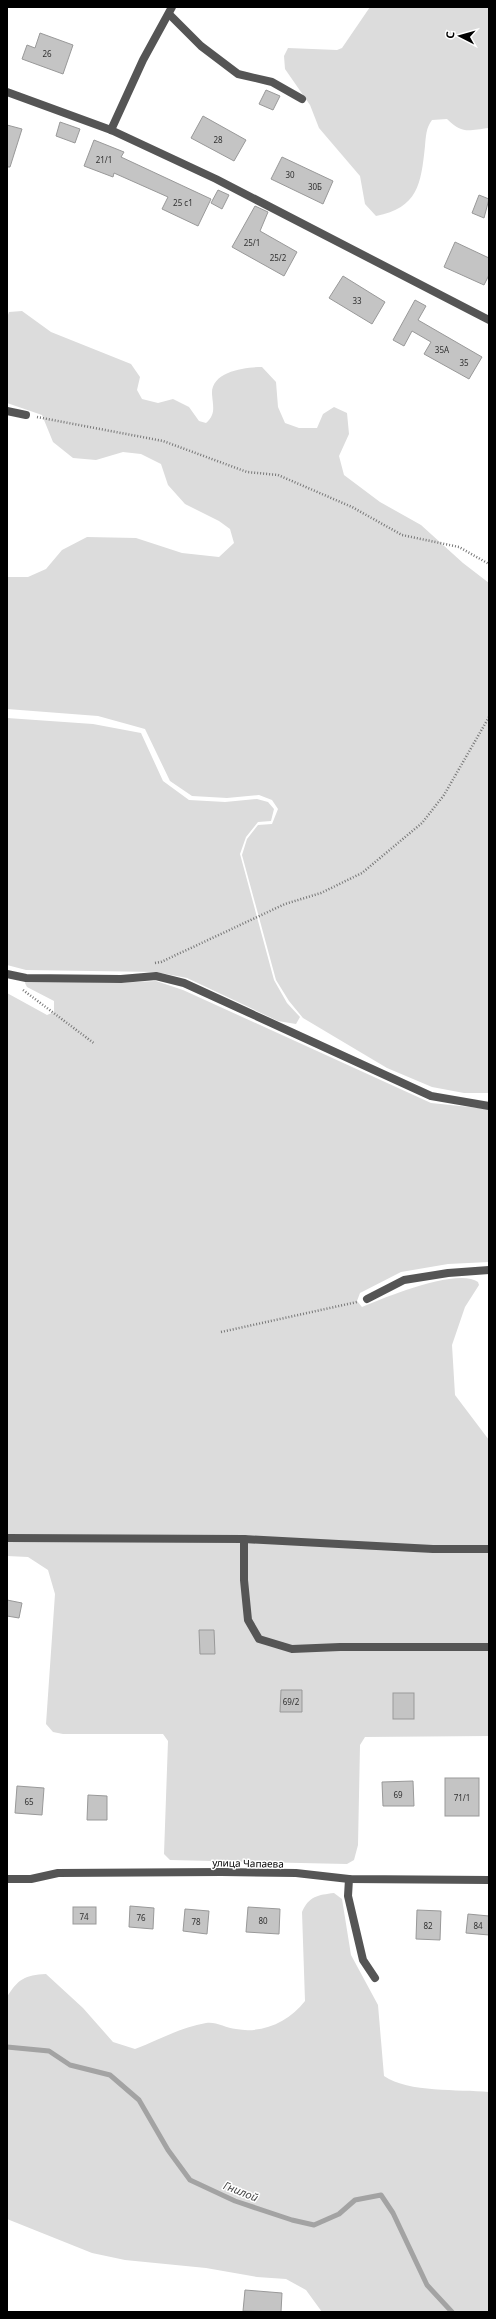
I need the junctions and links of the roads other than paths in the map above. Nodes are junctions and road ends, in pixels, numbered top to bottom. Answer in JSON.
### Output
{"nodes":[{"id":1,"x":170,"y":11,"type":"edge"},
{"id":2,"x":7,"y":92,"type":"edge"},
{"id":3,"x":302,"y":99,"type":"dead end"},
{"id":4,"x":111,"y":130,"type":"junction"},
{"id":5,"x":489,"y":320,"type":"edge"},
{"id":6,"x":7,"y":412,"type":"edge"},
{"id":7,"x":26,"y":415,"type":"road end"},
{"id":8,"x":7,"y":974,"type":"edge"},
{"id":9,"x":489,"y":1106,"type":"edge"},
{"id":10,"x":489,"y":1270,"type":"edge"},
{"id":11,"x":367,"y":1299,"type":"road end"},
{"id":12,"x":7,"y":1538,"type":"edge"},
{"id":13,"x":244,"y":1539,"type":"junction"},
{"id":14,"x":489,"y":1549,"type":"edge"},
{"id":15,"x":489,"y":1647,"type":"edge"},
{"id":16,"x":7,"y":1879,"type":"edge"},
{"id":17,"x":349,"y":1879,"type":"junction"},
{"id":18,"x":489,"y":1880,"type":"edge"},
{"id":19,"x":375,"y":1978,"type":"dead end"}],
"edges":[{"from":1,"to":3,"type":"street"},
{"from":1,"to":4,"type":"street"},
{"from":2,"to":4,"type":"street"},
{"from":4,"to":5,"type":"street"},
{"from":6,"to":7,"type":"street"},
{"from":8,"to":9,"type":"street"},
{"from":10,"to":11,"type":"street"},
{"from":12,"to":13,"type":"street"},
{"from":13,"to":14,"type":"street"},
{"from":13,"to":15,"type":"street"},
{"from":16,"to":17,"type":"street","name":"улица Чапаева"},
{"from":17,"to":18,"type":"street","name":"улица Чапаева"},
{"from":17,"to":19,"type":"street"}]}
